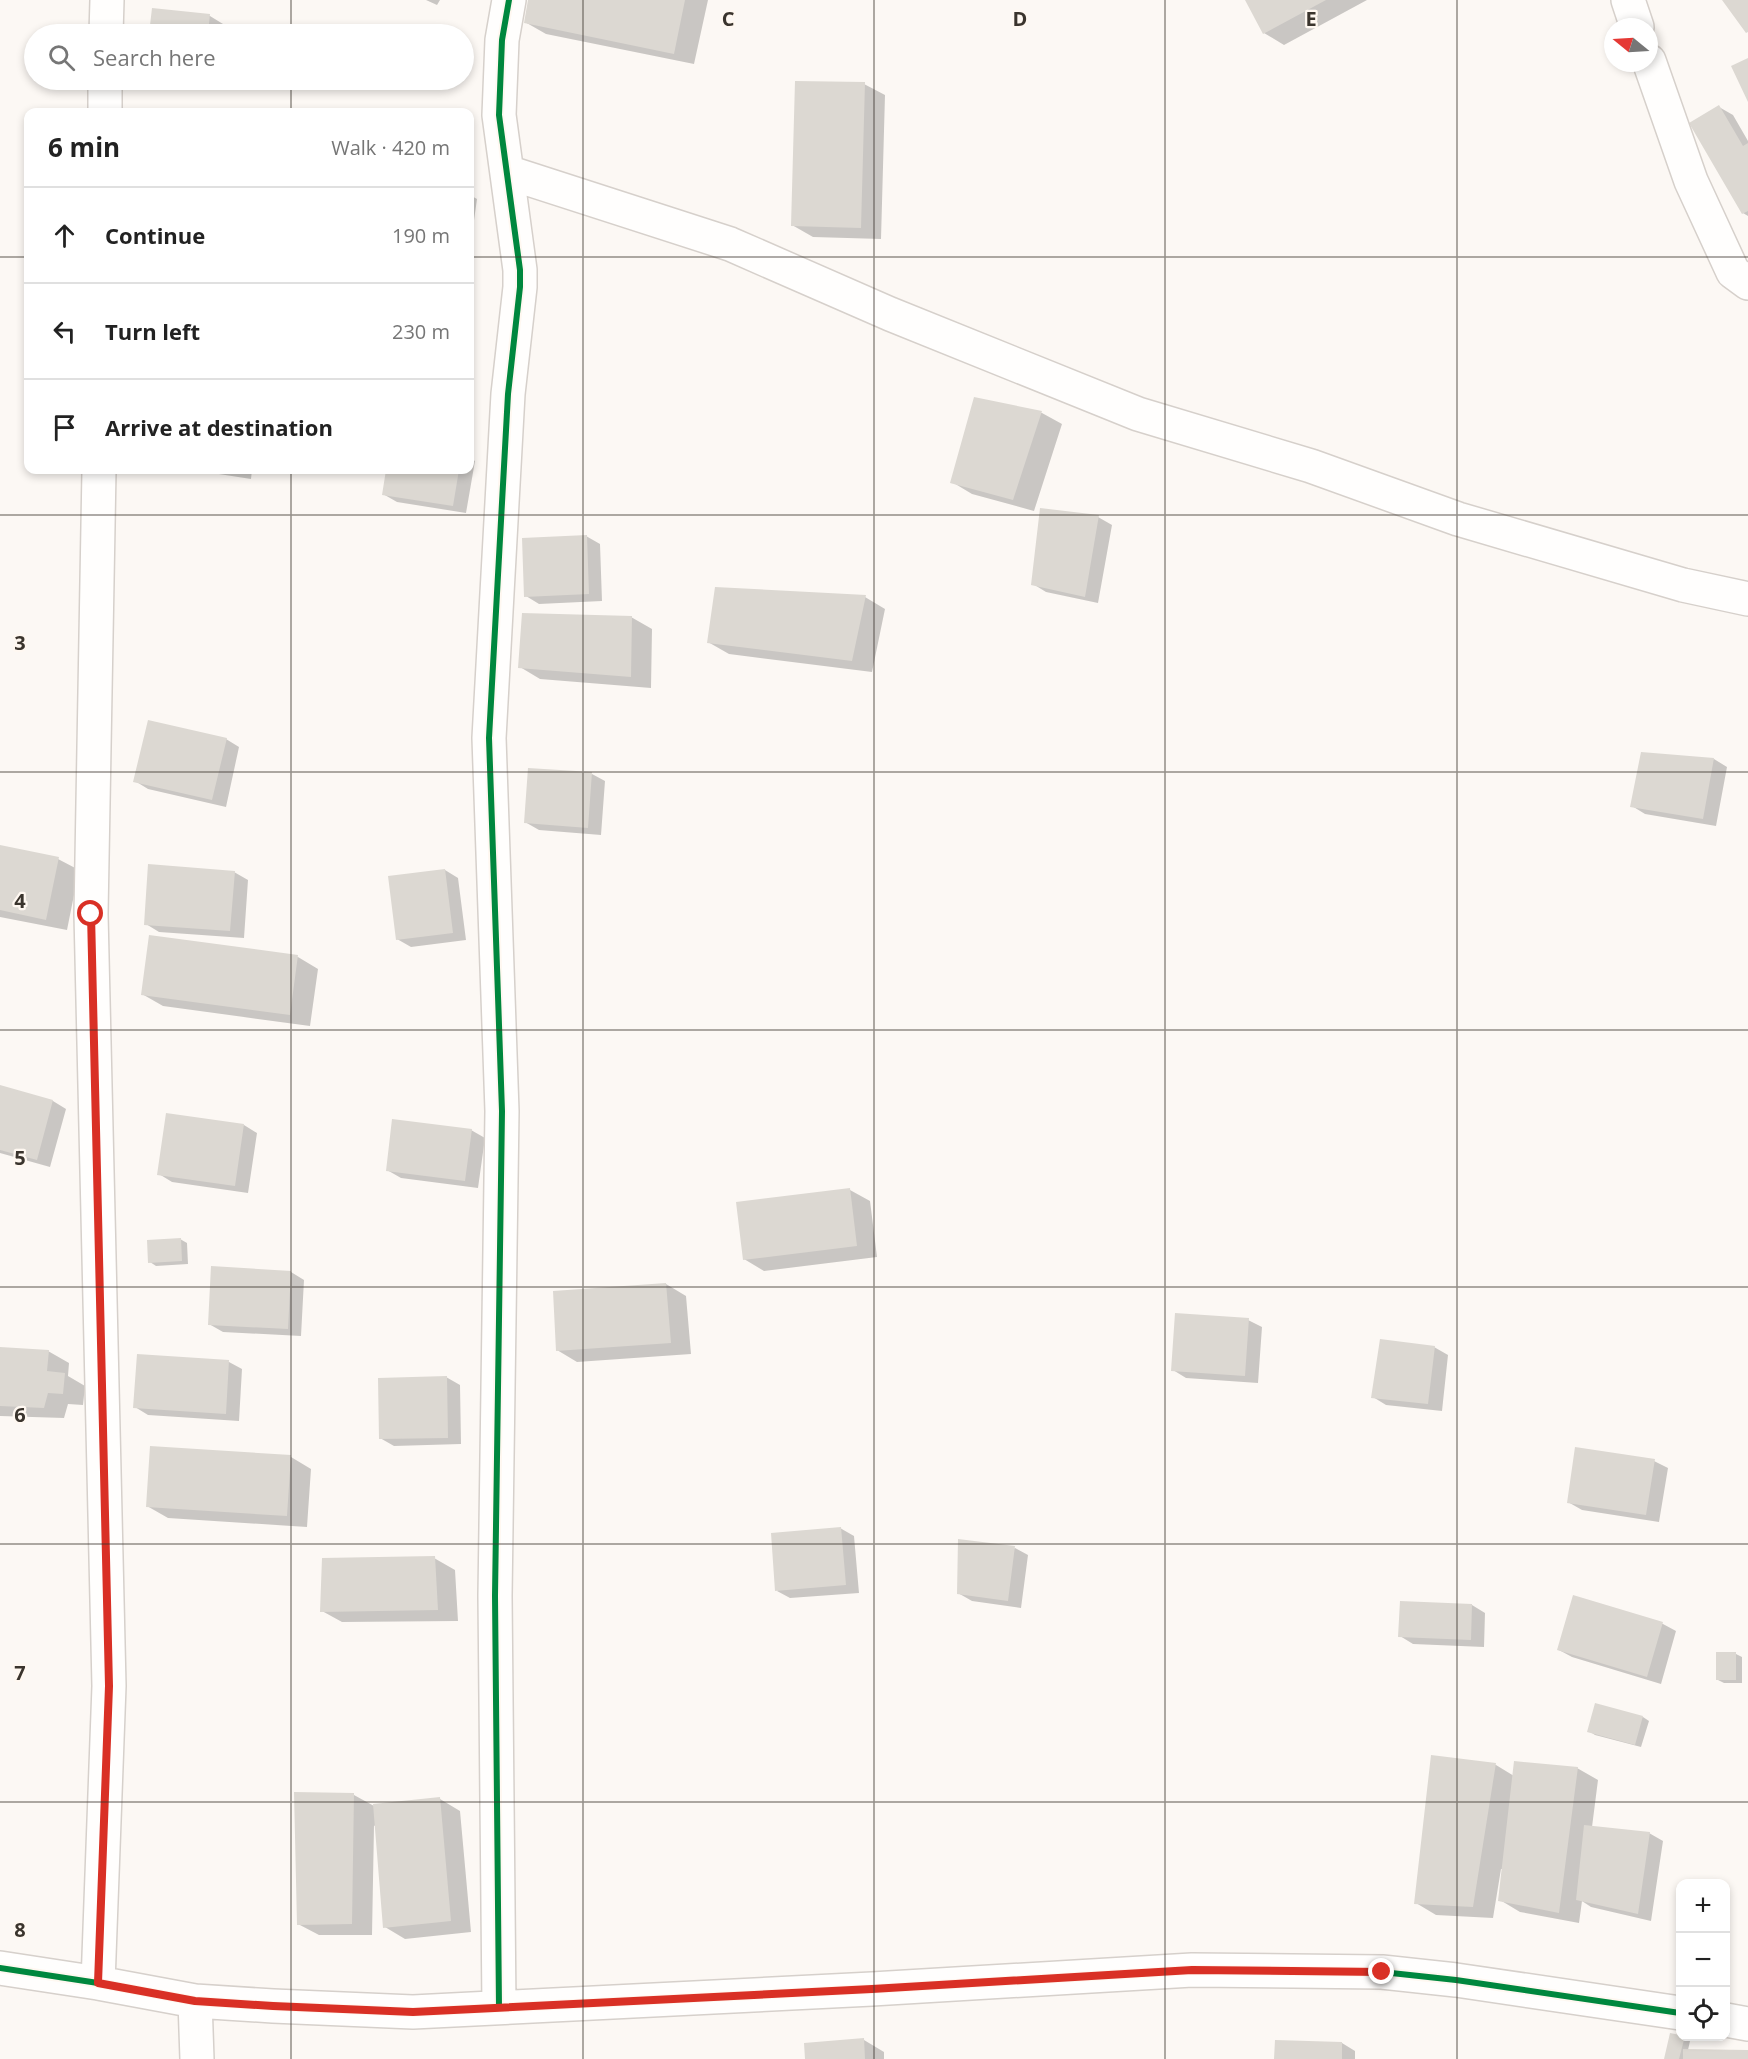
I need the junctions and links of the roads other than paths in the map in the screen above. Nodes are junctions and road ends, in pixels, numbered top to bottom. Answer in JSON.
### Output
{"nodes":[{"id":1,"x":107,"y":0,"type":"edge"},
{"id":2,"x":509,"y":0,"type":"edge"},
{"id":3,"x":1628,"y":0,"type":"edge"},
{"id":4,"x":1634,"y":18,"type":"edge"},
{"id":5,"x":106,"y":24,"type":"edge"},
{"id":6,"x":1653,"y":72,"type":"edge"},
{"id":7,"x":105,"y":90,"type":"edge"},
{"id":8,"x":105,"y":108,"type":"edge"},
{"id":9,"x":507,"y":172,"type":"junction"},
{"id":10,"x":1748,"y":283,"type":"edge"},
{"id":11,"x":99,"y":474,"type":"edge"},
{"id":12,"x":1748,"y":599,"type":"edge"},
{"id":13,"x":0,"y":1968,"type":"edge"},
{"id":14,"x":98,"y":1983,"type":"junction"},
{"id":15,"x":195,"y":2001,"type":"junction"},
{"id":16,"x":499,"y":2007,"type":"junction"},
{"id":17,"x":1676,"y":2012,"type":"edge"},
{"id":18,"x":1730,"y":2021,"type":"edge"},
{"id":19,"x":1748,"y":2024,"type":"edge"},
{"id":20,"x":197,"y":2059,"type":"edge"}],
"edges":[{"from":1,"to":5,"type":"street"},
{"from":2,"to":9,"type":"street"},
{"from":3,"to":4,"type":"street"},
{"from":6,"to":10,"type":"street"},
{"from":7,"to":8,"type":"street"},
{"from":9,"to":12,"type":"street"},
{"from":9,"to":16,"type":"street"},
{"from":11,"to":14,"type":"street"},
{"from":13,"to":14,"type":"street"},
{"from":14,"to":15,"type":"street"},
{"from":15,"to":16,"type":"street"},
{"from":15,"to":20,"type":"street"},
{"from":16,"to":17,"type":"street"},
{"from":18,"to":19,"type":"street"}]}
